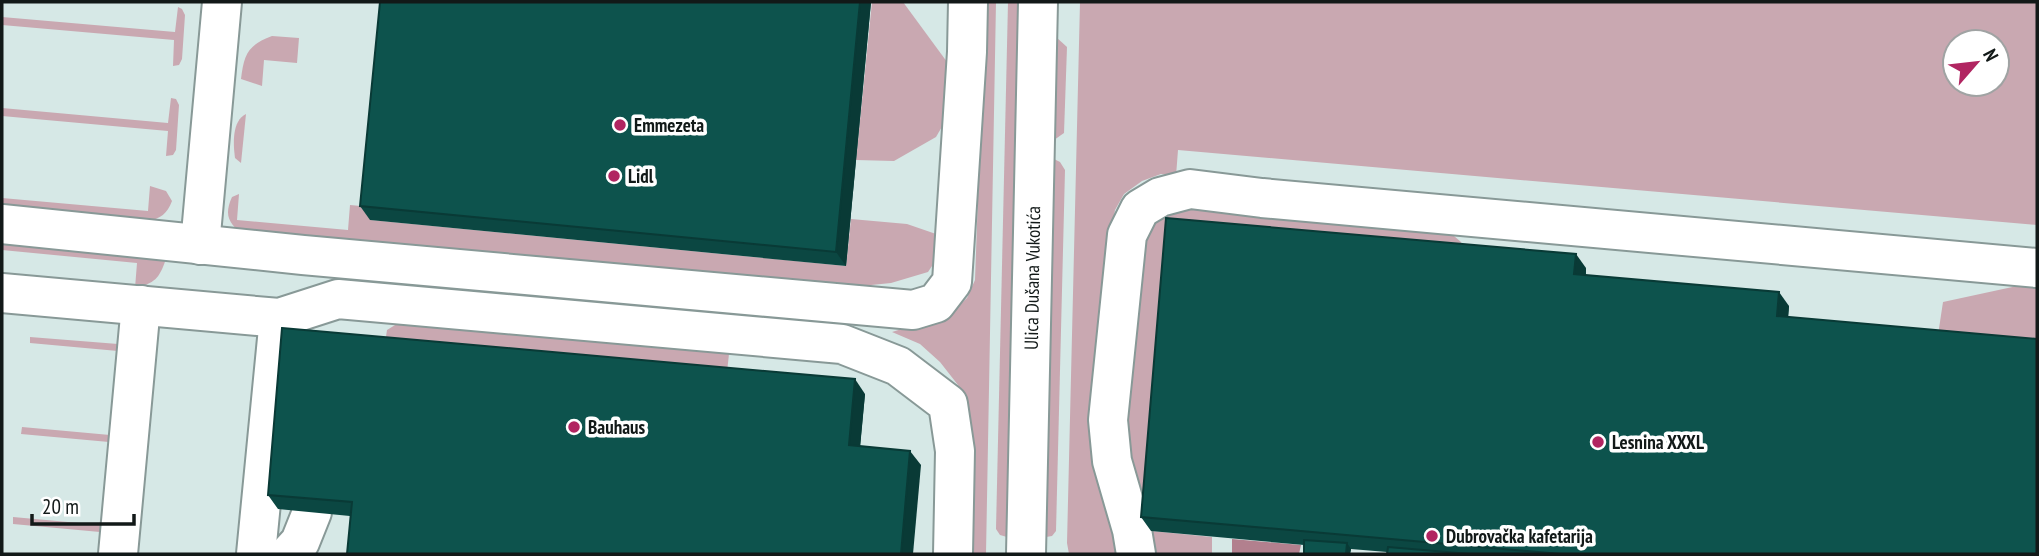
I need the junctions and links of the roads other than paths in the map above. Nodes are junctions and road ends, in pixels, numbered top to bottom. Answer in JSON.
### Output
{"nodes":[{"id":1,"x":222,"y":2,"type":"edge"},
{"id":2,"x":968,"y":2,"type":"edge"},
{"id":3,"x":1038,"y":2,"type":"edge"},
{"id":4,"x":2,"y":225,"type":"edge"},
{"id":5,"x":200,"y":245,"type":"junction"},
{"id":6,"x":2037,"y":268,"type":"edge"},
{"id":7,"x":2,"y":293,"type":"edge"},
{"id":8,"x":141,"y":305,"type":"junction"},
{"id":9,"x":279,"y":318,"type":"junction"},
{"id":10,"x":312,"y":512,"type":"edge"},
{"id":11,"x":118,"y":554,"type":"edge"},
{"id":12,"x":257,"y":554,"type":"edge"},
{"id":13,"x":289,"y":554,"type":"edge"},
{"id":14,"x":953,"y":554,"type":"edge"},
{"id":15,"x":1026,"y":554,"type":"edge"},
{"id":16,"x":1136,"y":554,"type":"edge"}],
"edges":[{"from":1,"to":5,"type":"street"},
{"from":2,"to":5,"type":"street"},
{"from":3,"to":15,"type":"street","name":"Ulica Dušana Vukotića"},
{"from":4,"to":5,"type":"street"},
{"from":6,"to":16,"type":"street"},
{"from":7,"to":8,"type":"street"},
{"from":8,"to":9,"type":"street"},
{"from":8,"to":11,"type":"street"},
{"from":9,"to":12,"type":"street"},
{"from":9,"to":14,"type":"street"},
{"from":10,"to":13,"type":"street"}]}
